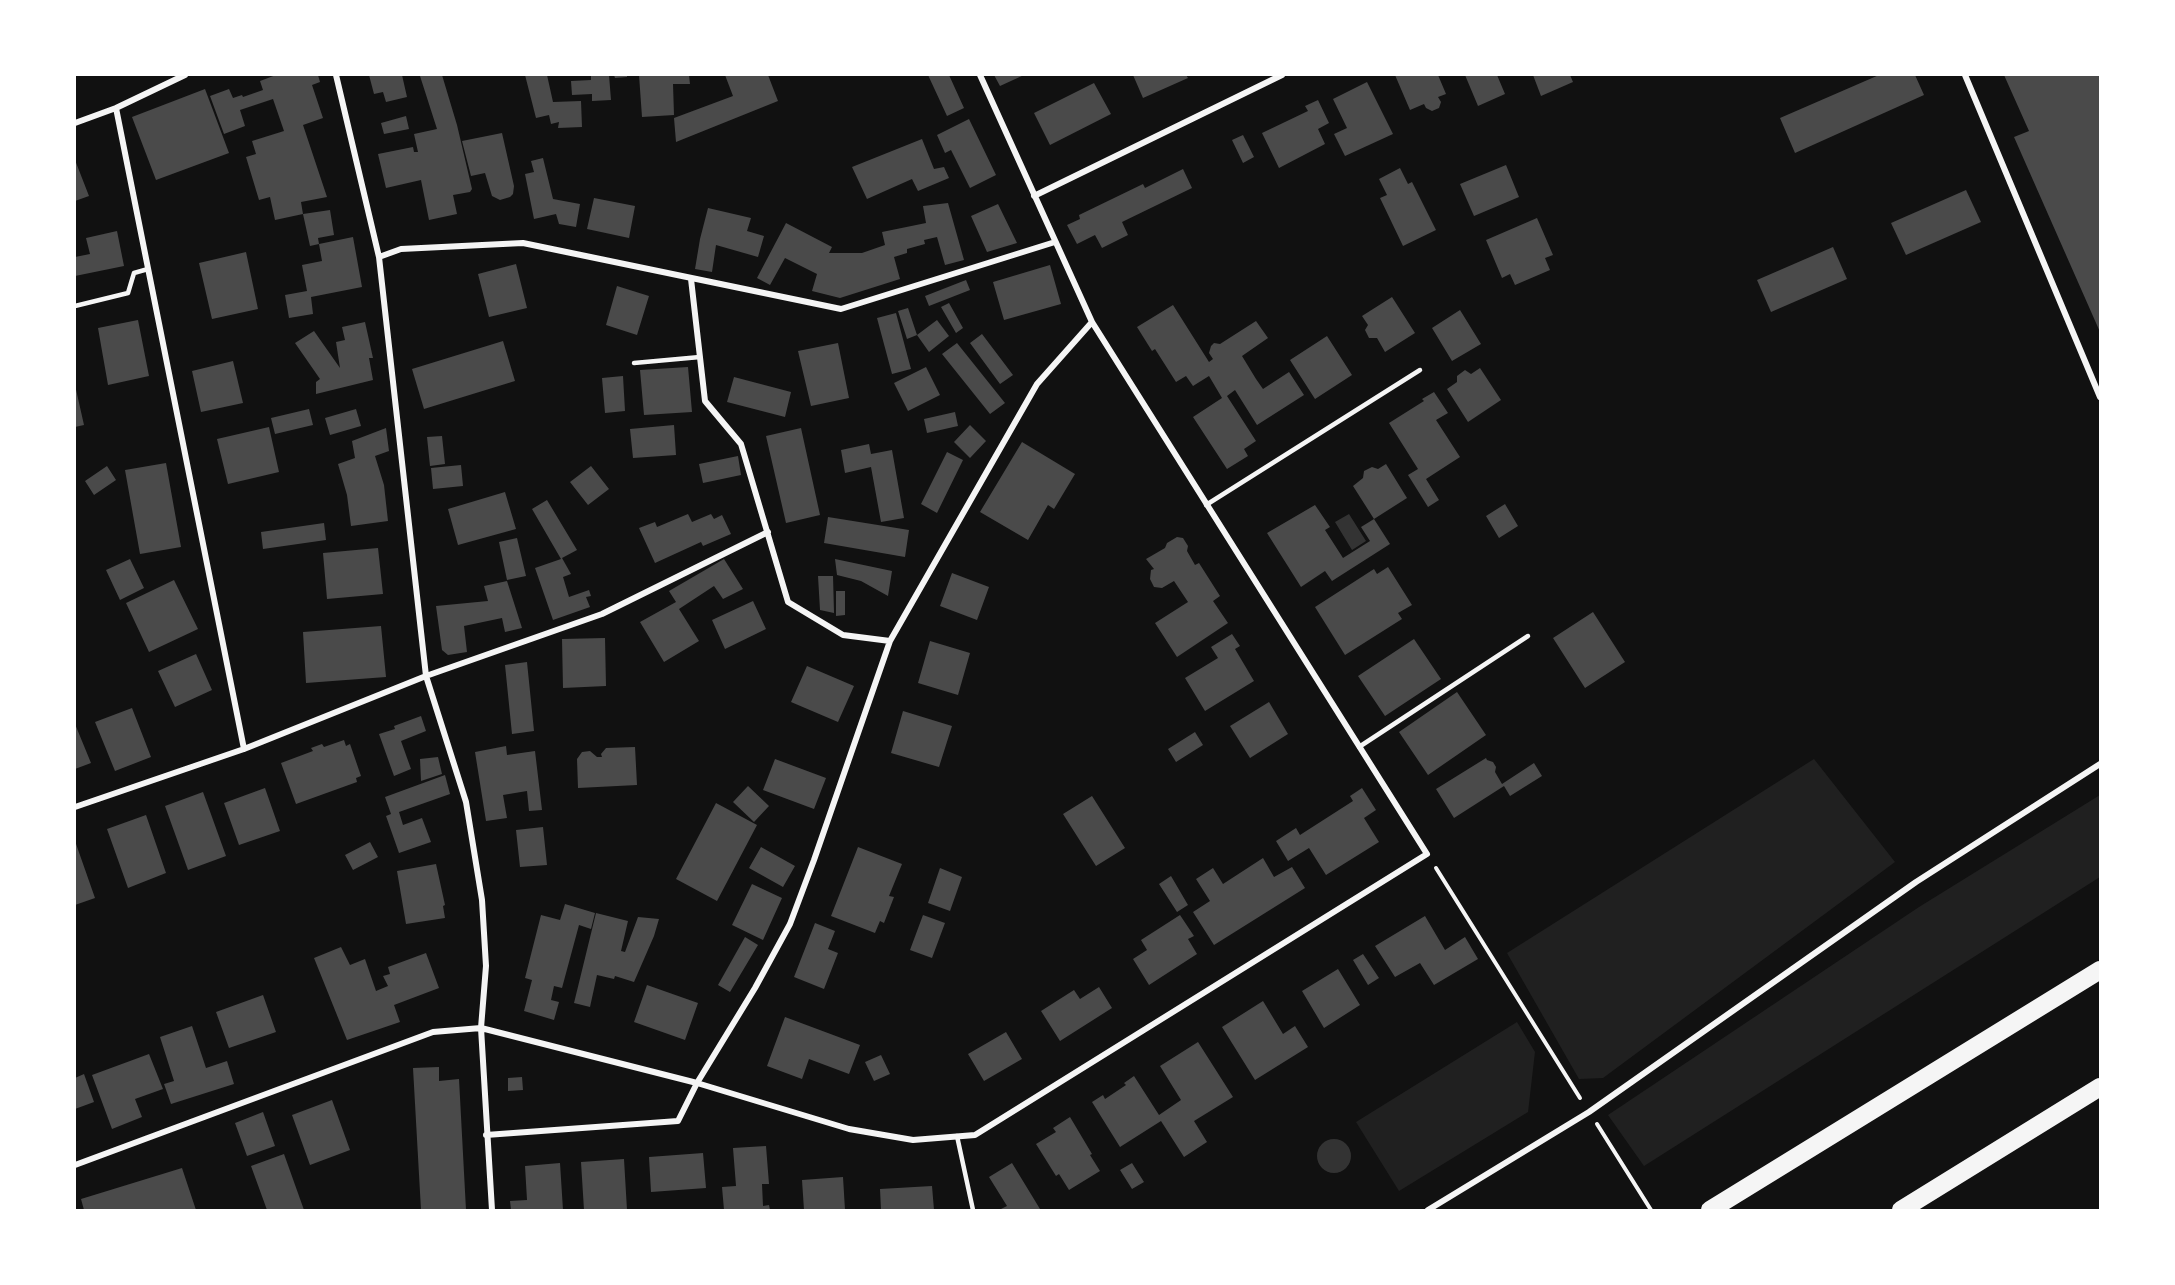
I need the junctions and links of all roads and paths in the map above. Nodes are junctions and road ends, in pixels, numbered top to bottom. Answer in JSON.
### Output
{"nodes":[{"id":1,"x":185,"y":75,"type":"edge"},
{"id":2,"x":336,"y":75,"type":"edge"},
{"id":3,"x":980,"y":75,"type":"edge"},
{"id":4,"x":1282,"y":75,"type":"edge"},
{"id":5,"x":1965,"y":75,"type":"edge"},
{"id":6,"x":116,"y":108,"type":"junction"},
{"id":7,"x":75,"y":123,"type":"edge"},
{"id":8,"x":1034,"y":196,"type":"junction"},
{"id":9,"x":1055,"y":242,"type":"junction"},
{"id":10,"x":379,"y":257,"type":"junction"},
{"id":11,"x":148,"y":269,"type":"junction"},
{"id":12,"x":691,"y":279,"type":"junction"},
{"id":13,"x":75,"y":306,"type":"edge"},
{"id":14,"x":1092,"y":322,"type":"junction"},
{"id":15,"x":700,"y":357,"type":"junction"},
{"id":16,"x":634,"y":363,"type":"dead end"},
{"id":17,"x":1420,"y":369,"type":"dead end"},
{"id":18,"x":2100,"y":397,"type":"edge"},
{"id":19,"x":1206,"y":505,"type":"junction"},
{"id":20,"x":768,"y":532,"type":"junction"},
{"id":21,"x":1528,"y":636,"type":"dead end"},
{"id":22,"x":890,"y":641,"type":"junction"},
{"id":23,"x":426,"y":676,"type":"junction"},
{"id":24,"x":1359,"y":747,"type":"junction"},
{"id":25,"x":244,"y":749,"type":"junction"},
{"id":26,"x":2100,"y":764,"type":"edge"},
{"id":27,"x":75,"y":807,"type":"edge"},
{"id":28,"x":1427,"y":854,"type":"junction"},
{"id":29,"x":2100,"y":970,"type":"edge"},
{"id":30,"x":481,"y":1028,"type":"junction"},
{"id":31,"x":696,"y":1083,"type":"junction"},
{"id":32,"x":2100,"y":1087,"type":"edge"},
{"id":33,"x":1589,"y":1112,"type":"junction"},
{"id":34,"x":486,"y":1135,"type":"junction"},
{"id":35,"x":957,"y":1136,"type":"junction"},
{"id":36,"x":75,"y":1165,"type":"edge"},
{"id":37,"x":492,"y":1210,"type":"edge"},
{"id":38,"x":974,"y":1210,"type":"edge"},
{"id":39,"x":1428,"y":1210,"type":"edge"},
{"id":40,"x":1652,"y":1210,"type":"edge"},
{"id":41,"x":1710,"y":1210,"type":"edge"},
{"id":42,"x":1901,"y":1210,"type":"edge"}],
"edges":[{"from":1,"to":6,"type":"street"},
{"from":2,"to":10,"type":"street"},
{"from":3,"to":8,"type":"street"},
{"from":4,"to":8,"type":"street"},
{"from":5,"to":18,"type":"street"},
{"from":6,"to":7,"type":"street"},
{"from":6,"to":11,"type":"street"},
{"from":8,"to":9,"type":"street"},
{"from":9,"to":12,"type":"street"},
{"from":9,"to":14,"type":"street"},
{"from":10,"to":12,"type":"street"},
{"from":10,"to":23,"type":"street"},
{"from":11,"to":13,"type":"lane"},
{"from":11,"to":25,"type":"street"},
{"from":12,"to":15,"type":"street"},
{"from":14,"to":19,"type":"street"},
{"from":14,"to":22,"type":"street"},
{"from":15,"to":16,"type":"lane"},
{"from":15,"to":20,"type":"street"},
{"from":17,"to":19,"type":"lane"},
{"from":19,"to":24,"type":"street"},
{"from":20,"to":22,"type":"street"},
{"from":20,"to":23,"type":"street"},
{"from":21,"to":24,"type":"lane"},
{"from":22,"to":31,"type":"street"},
{"from":23,"to":25,"type":"street"},
{"from":23,"to":30,"type":"street"},
{"from":24,"to":28,"type":"street"},
{"from":25,"to":27,"type":"street"},
{"from":26,"to":33,"type":"street"},
{"from":28,"to":33,"type":"path"},
{"from":28,"to":35,"type":"street"},
{"from":29,"to":41,"type":"highway"},
{"from":30,"to":31,"type":"street"},
{"from":30,"to":34,"type":"street"},
{"from":30,"to":36,"type":"street"},
{"from":31,"to":34,"type":"street"},
{"from":31,"to":35,"type":"street"},
{"from":32,"to":42,"type":"highway"},
{"from":33,"to":39,"type":"street"},
{"from":33,"to":40,"type":"path"},
{"from":34,"to":37,"type":"street"},
{"from":35,"to":38,"type":"lane"}]}
